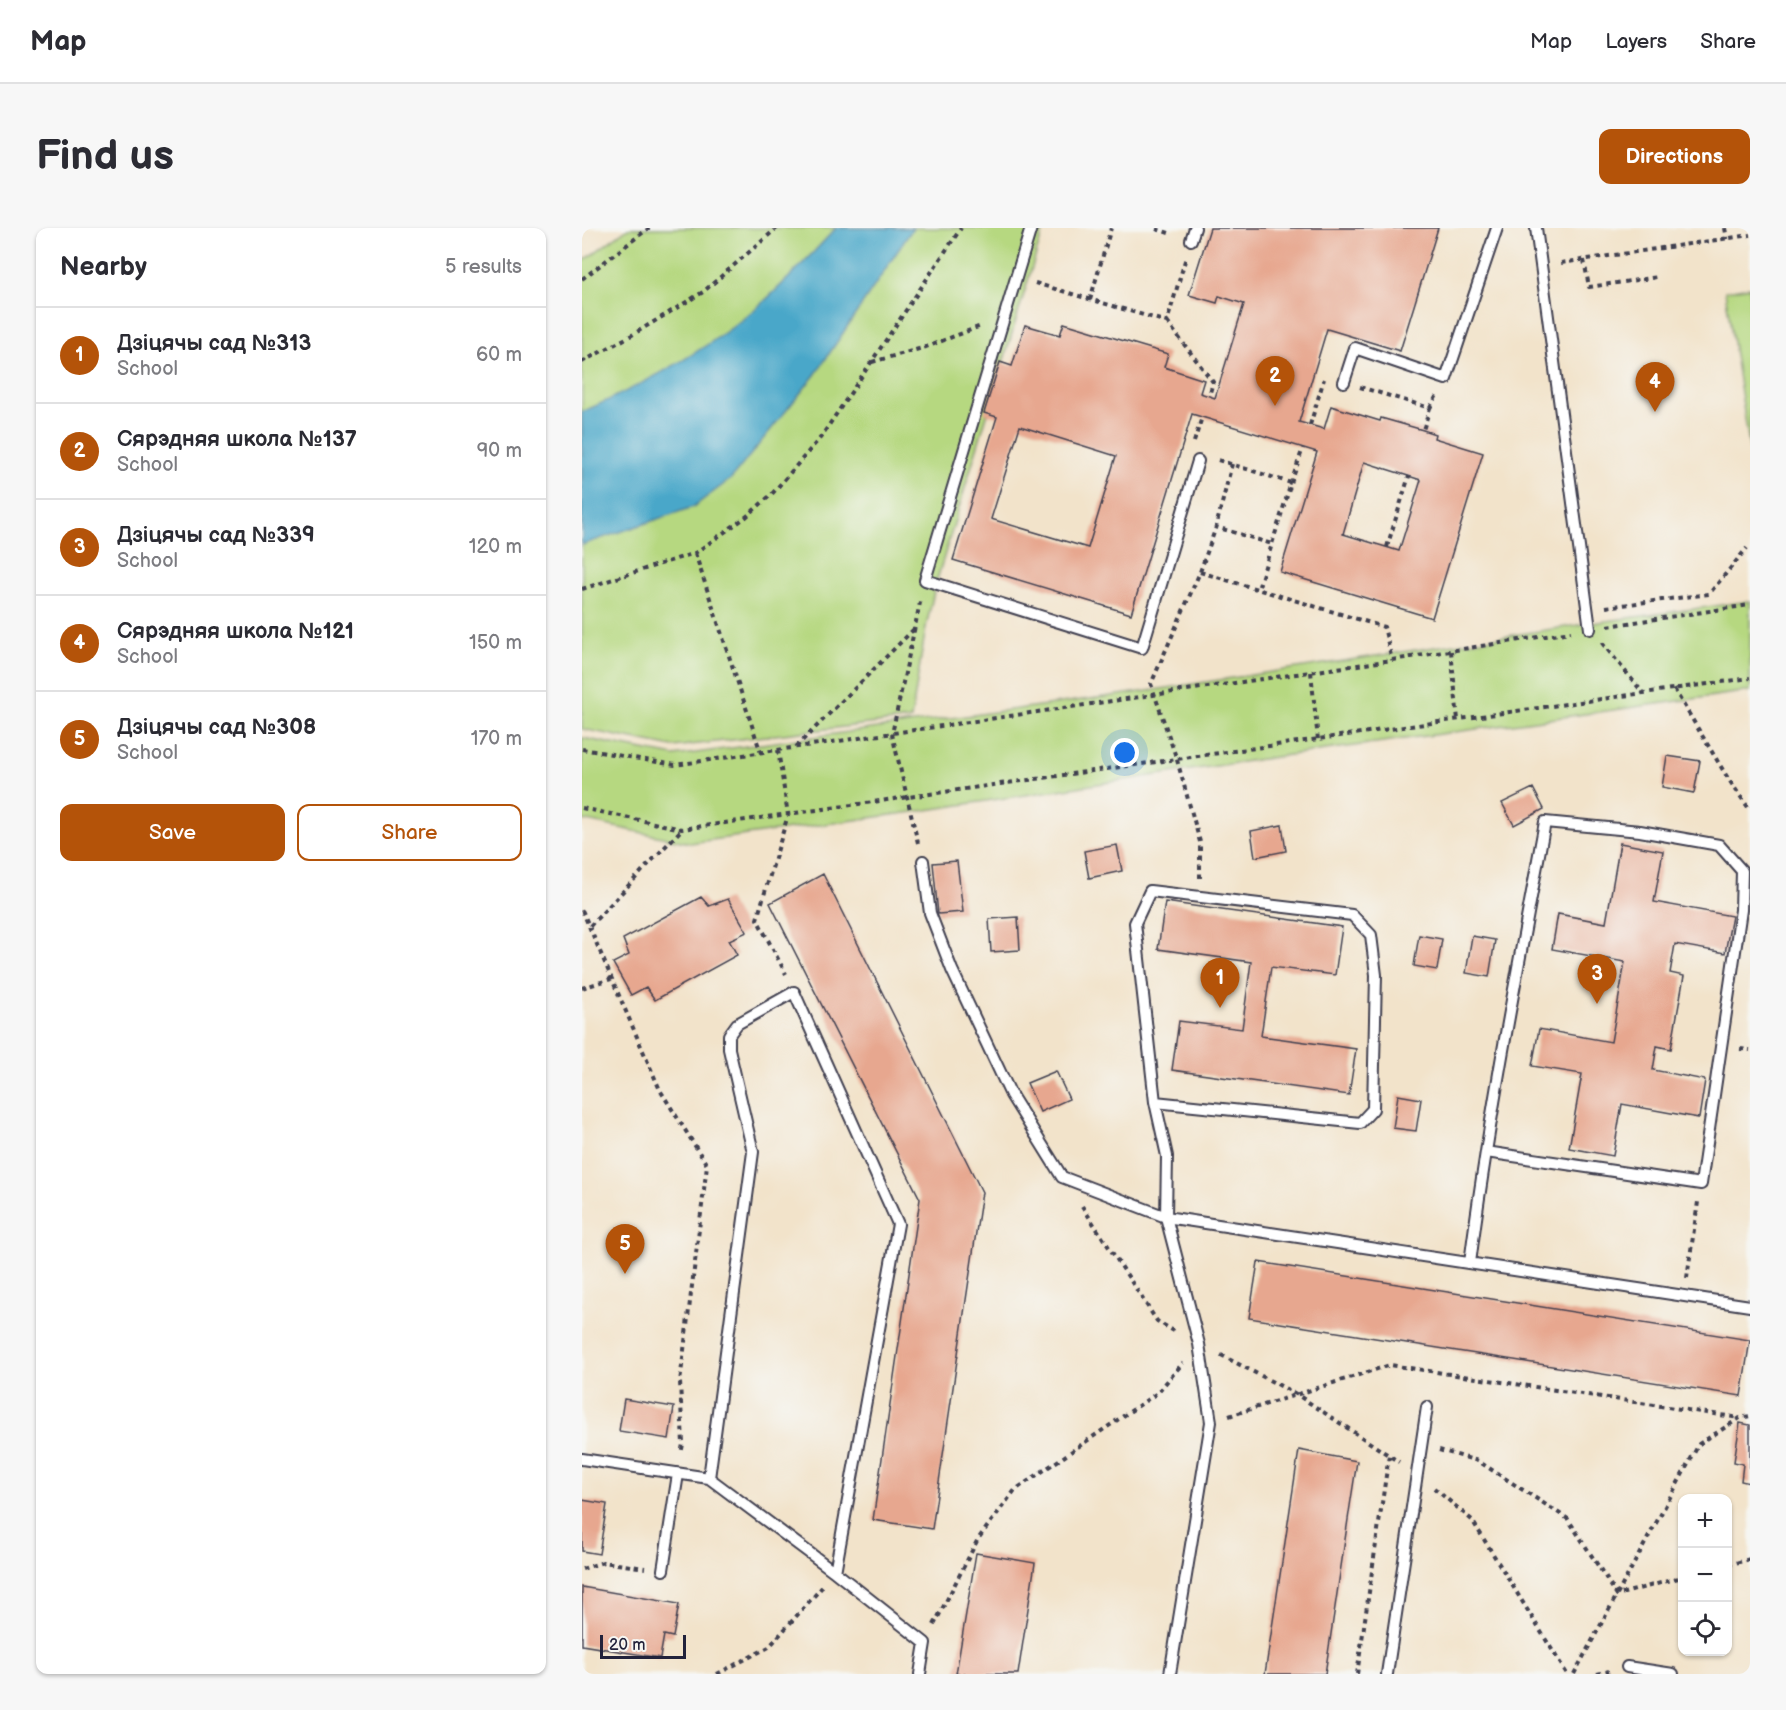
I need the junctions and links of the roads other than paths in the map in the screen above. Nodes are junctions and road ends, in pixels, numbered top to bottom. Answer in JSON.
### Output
{"nodes":[{"id":1,"x":1031,"y":228,"type":"edge"},
{"id":2,"x":1195,"y":228,"type":"edge"},
{"id":3,"x":1497,"y":228,"type":"edge"},
{"id":4,"x":1536,"y":228,"type":"edge"},
{"id":5,"x":1191,"y":240,"type":"road end"},
{"id":6,"x":1344,"y":382,"type":"road end"},
{"id":7,"x":1198,"y":461,"type":"dead end"},
{"id":8,"x":1590,"y":628,"type":"road end"},
{"id":9,"x":923,"y":861,"type":"road end"},
{"id":10,"x":1155,"y":1102,"type":"junction"},
{"id":11,"x":1486,"y":1152,"type":"junction"},
{"id":12,"x":1166,"y":1217,"type":"junction"},
{"id":13,"x":1470,"y":1263,"type":"junction"},
{"id":14,"x":1750,"y":1306,"type":"edge"},
{"id":15,"x":1426,"y":1407,"type":"dead end"},
{"id":16,"x":582,"y":1459,"type":"edge"},
{"id":17,"x":678,"y":1474,"type":"junction"},
{"id":18,"x":709,"y":1478,"type":"junction"},
{"id":19,"x":663,"y":1570,"type":"road end"},
{"id":20,"x":835,"y":1572,"type":"junction"},
{"id":21,"x":1627,"y":1667,"type":"dead end"},
{"id":22,"x":920,"y":1674,"type":"edge"},
{"id":23,"x":1170,"y":1674,"type":"edge"},
{"id":24,"x":1387,"y":1674,"type":"edge"},
{"id":25,"x":1673,"y":1674,"type":"edge"}],
"edges":[{"from":1,"to":7,"type":"lane"},
{"from":2,"to":5,"type":"lane"},
{"from":3,"to":6,"type":"lane"},
{"from":4,"to":8,"type":"lane"},
{"from":9,"to":12,"type":"lane"},
{"from":10,"to":10,"type":"lane"},
{"from":10,"to":12,"type":"lane"},
{"from":11,"to":11,"type":"lane"},
{"from":11,"to":13,"type":"lane"},
{"from":12,"to":13,"type":"lane"},
{"from":12,"to":23,"type":"lane"},
{"from":13,"to":14,"type":"lane"},
{"from":15,"to":24,"type":"lane"},
{"from":16,"to":17,"type":"lane"},
{"from":17,"to":18,"type":"lane"},
{"from":17,"to":19,"type":"lane"},
{"from":18,"to":20,"type":"lane"},
{"from":18,"to":20,"type":"lane"},
{"from":20,"to":22,"type":"lane"},
{"from":21,"to":25,"type":"lane"}]}
